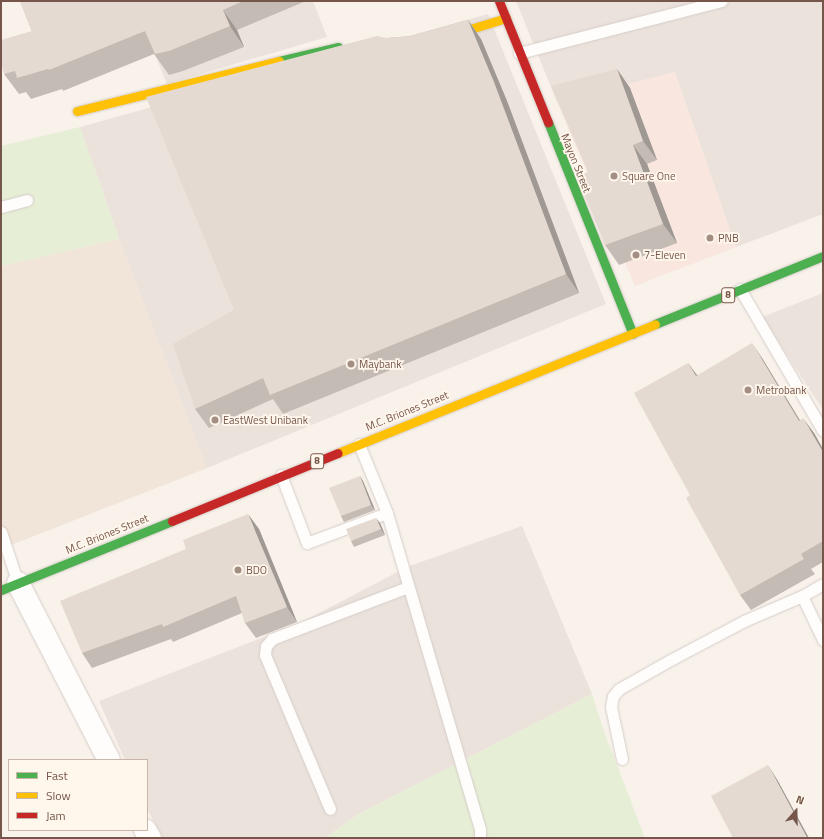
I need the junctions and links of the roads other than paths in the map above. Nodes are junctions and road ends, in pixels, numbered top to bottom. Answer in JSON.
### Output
{"nodes":[{"id":1,"x":499,"y":1,"type":"edge"},
{"id":2,"x":721,"y":1,"type":"edge"},
{"id":3,"x":506,"y":18,"type":"junction"},
{"id":4,"x":432,"y":41,"type":"edge"},
{"id":5,"x":344,"y":46,"type":"edge"},
{"id":6,"x":519,"y":54,"type":"junction"},
{"id":7,"x":77,"y":111,"type":"dead end"},
{"id":8,"x":26,"y":200,"type":"dead end"},
{"id":9,"x":1,"y":207,"type":"edge"},
{"id":10,"x":823,"y":256,"type":"edge"},
{"id":11,"x":740,"y":289,"type":"junction"},
{"id":12,"x":633,"y":334,"type":"junction"},
{"id":13,"x":823,"y":431,"type":"edge"},
{"id":14,"x":359,"y":444,"type":"junction"},
{"id":15,"x":281,"y":476,"type":"junction"},
{"id":16,"x":387,"y":513,"type":"junction"},
{"id":17,"x":1,"y":532,"type":"edge"},
{"id":18,"x":823,"y":584,"type":"edge"},
{"id":19,"x":9,"y":586,"type":"edge"},
{"id":20,"x":408,"y":587,"type":"junction"},
{"id":21,"x":802,"y":596,"type":"junction"},
{"id":22,"x":823,"y":640,"type":"edge"},
{"id":23,"x":108,"y":759,"type":"edge"},
{"id":24,"x":622,"y":759,"type":"dead end"},
{"id":25,"x":330,"y":809,"type":"dead end"},
{"id":26,"x":480,"y":838,"type":"edge"}],
"edges":[{"from":1,"to":3,"type":"main road","name":"Mayon Street"},
{"from":2,"to":6,"type":"lane"},
{"from":3,"to":4,"type":"main road"},
{"from":3,"to":6,"type":"main road","name":"Mayon Street"},
{"from":5,"to":7,"type":"main road"},
{"from":6,"to":12,"type":"main road","name":"Mayon Street"},
{"from":8,"to":9,"type":"lane"},
{"from":10,"to":11,"type":"main road","name":"M.C. Briones Street","number":"8"},
{"from":11,"to":12,"type":"main road","name":"M.C. Briones Street","number":"8"},
{"from":11,"to":13,"type":"lane"},
{"from":12,"to":14,"type":"main road","name":"M.C. Briones Street","number":"8"},
{"from":14,"to":15,"type":"main road","name":"M.C. Briones Street","number":"8"},
{"from":14,"to":16,"type":"lane"},
{"from":15,"to":16,"type":"lane"},
{"from":15,"to":19,"type":"main road","name":"M.C. Briones Street","number":"8"},
{"from":16,"to":20,"type":"lane"},
{"from":17,"to":19,"type":"lane"},
{"from":18,"to":21,"type":"lane"},
{"from":19,"to":23,"type":"street"},
{"from":20,"to":25,"type":"lane"},
{"from":20,"to":26,"type":"lane"},
{"from":21,"to":22,"type":"lane"},
{"from":21,"to":24,"type":"lane"}]}
